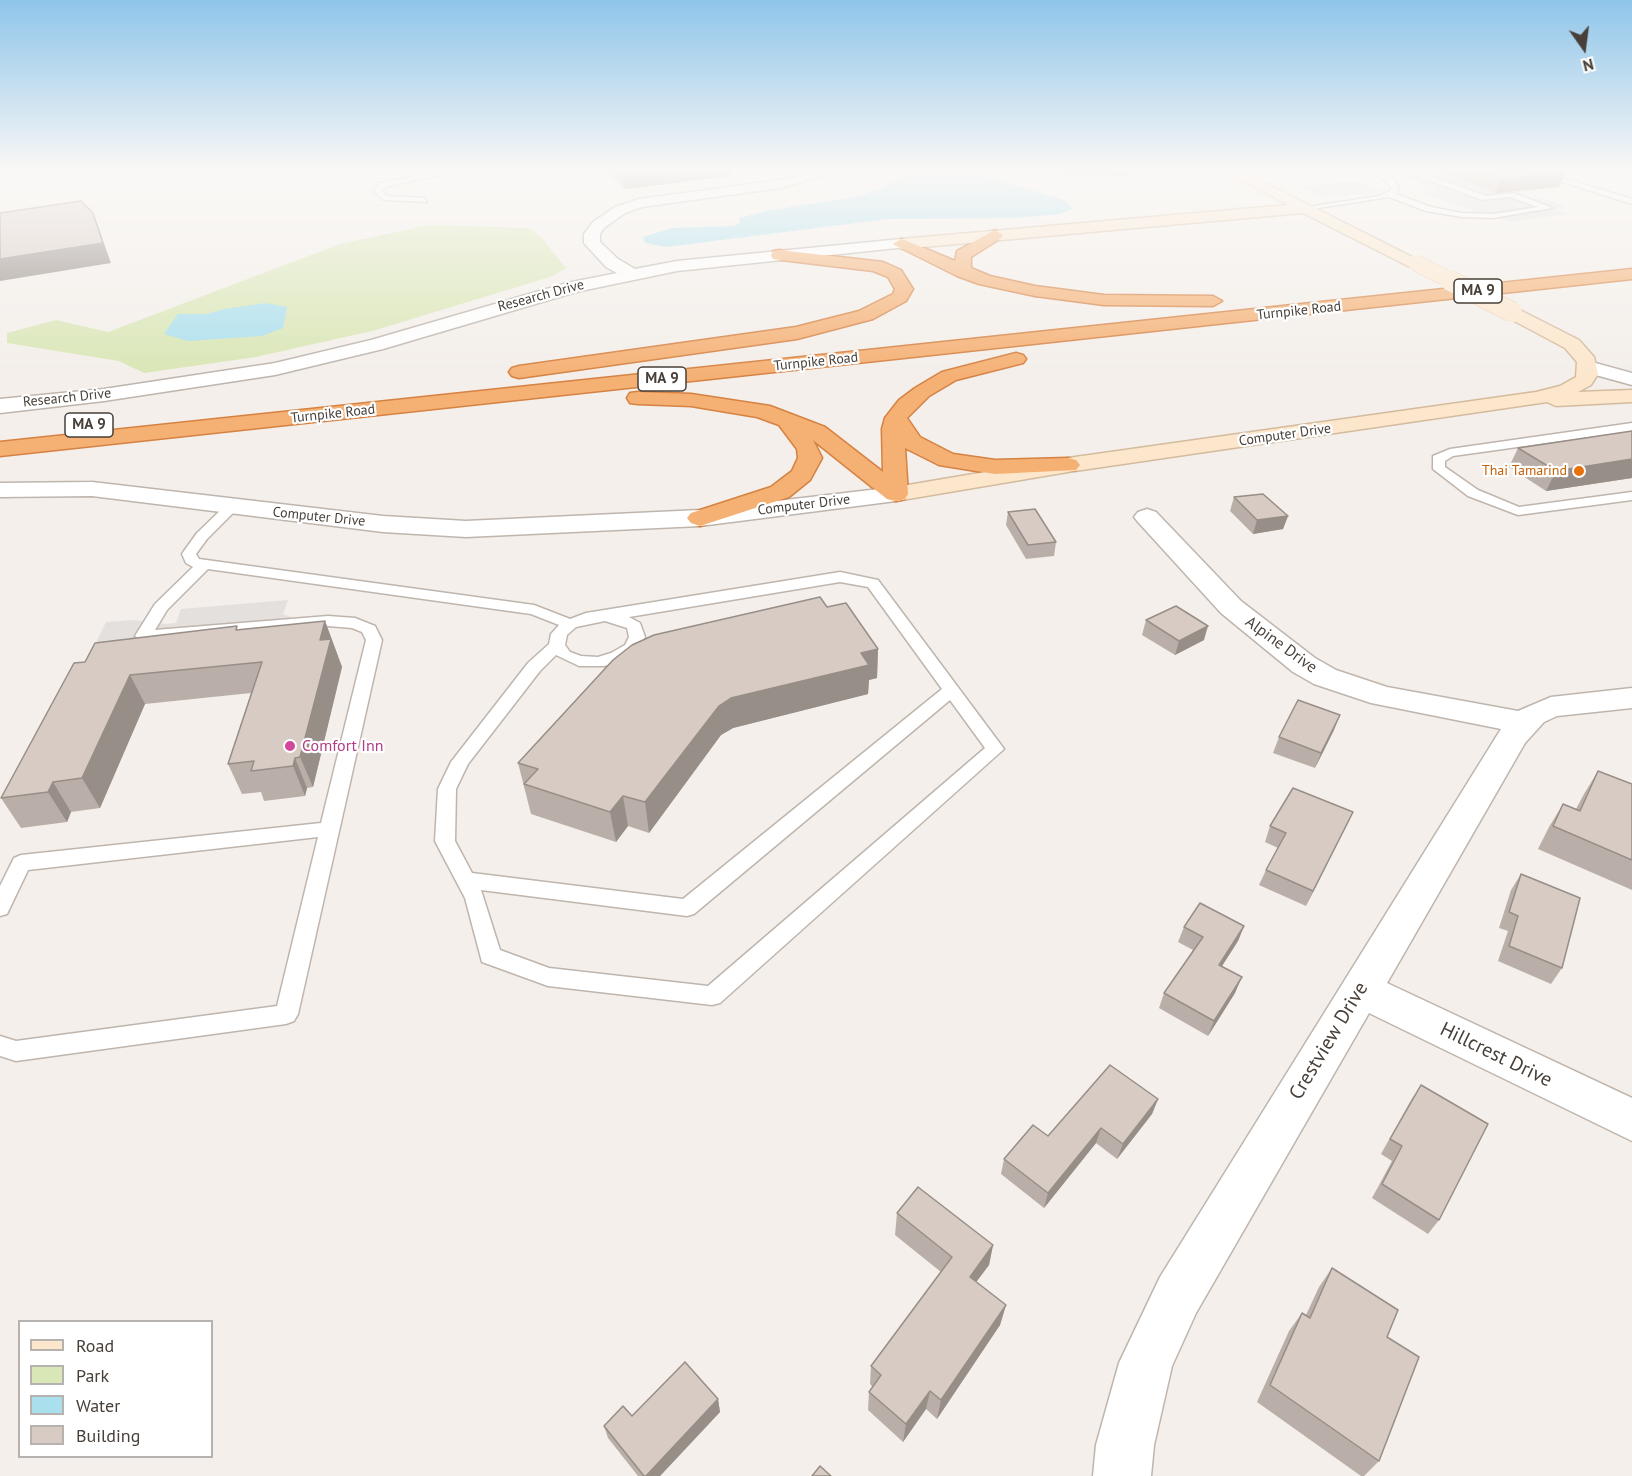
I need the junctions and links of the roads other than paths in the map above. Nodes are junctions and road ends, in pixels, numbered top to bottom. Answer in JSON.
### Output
{"nodes":[{"id":1,"x":592,"y":240,"type":"edge"},
{"id":2,"x":943,"y":240,"type":"edge"},
{"id":3,"x":987,"y":240,"type":"edge"},
{"id":4,"x":1369,"y":240,"type":"edge"},
{"id":5,"x":900,"y":244,"type":"junction"},
{"id":6,"x":779,"y":255,"type":"junction"},
{"id":7,"x":1632,"y":266,"type":"edge"},
{"id":8,"x":963,"y":272,"type":"junction"},
{"id":9,"x":1632,"y":274,"type":"edge"},
{"id":10,"x":633,"y":275,"type":"junction"},
{"id":11,"x":904,"y":289,"type":"junction"},
{"id":12,"x":1353,"y":295,"type":"junction"},
{"id":13,"x":1325,"y":308,"type":"junction"},
{"id":14,"x":1588,"y":367,"type":"junction"},
{"id":15,"x":503,"y":374,"type":"dead end"},
{"id":16,"x":1632,"y":379,"type":"edge"},
{"id":17,"x":459,"y":380,"type":"dead end"},
{"id":18,"x":1632,"y":396,"type":"edge"},
{"id":19,"x":1497,"y":405,"type":"junction"},
{"id":20,"x":0,"y":406,"type":"edge"},
{"id":21,"x":178,"y":416,"type":"junction"},
{"id":22,"x":896,"y":418,"type":"junction"},
{"id":23,"x":787,"y":421,"type":"junction"},
{"id":24,"x":1632,"y":427,"type":"edge"},
{"id":25,"x":0,"y":434,"type":"edge"},
{"id":26,"x":0,"y":451,"type":"edge"},
{"id":27,"x":1068,"y":465,"type":"junction"},
{"id":28,"x":0,"y":490,"type":"edge"},
{"id":29,"x":896,"y":494,"type":"junction"},
{"id":30,"x":1632,"y":496,"type":"edge"},
{"id":31,"x":232,"y":507,"type":"junction"},
{"id":32,"x":1146,"y":517,"type":"dead end"},
{"id":33,"x":700,"y":518,"type":"junction"},
{"id":34,"x":204,"y":565,"type":"junction"},
{"id":35,"x":605,"y":616,"type":"junction"},
{"id":36,"x":570,"y":624,"type":"junction"},
{"id":37,"x":557,"y":645,"type":"junction"},
{"id":38,"x":952,"y":690,"type":"junction"},
{"id":39,"x":1632,"y":698,"type":"edge"},
{"id":40,"x":1524,"y":723,"type":"junction"},
{"id":41,"x":330,"y":829,"type":"junction"},
{"id":42,"x":465,"y":880,"type":"junction"},
{"id":43,"x":0,"y":908,"type":"edge"},
{"id":44,"x":1359,"y":989,"type":"junction"},
{"id":45,"x":0,"y":1046,"type":"edge"},
{"id":46,"x":1632,"y":1120,"type":"edge"},
{"id":47,"x":1122,"y":1476,"type":"edge"}],
"edges":[{"from":1,"to":10,"type":"street"},
{"from":2,"to":5,"type":"street","name":"Research Drive"},
{"from":3,"to":8,"type":"highway"},
{"from":4,"to":14,"type":"street","bridge":true},
{"from":5,"to":6,"type":"street","name":"Research Drive"},
{"from":5,"to":8,"type":"highway"},
{"from":5,"to":11,"type":"highway"},
{"from":6,"to":10,"type":"street","name":"Research Drive"},
{"from":6,"to":11,"type":"highway"},
{"from":7,"to":12,"type":"highway","name":"Turnpike Road","number":"MA 9"},
{"from":8,"to":12,"type":"highway"},
{"from":9,"to":13,"type":"highway","name":"Turnpike Road","number":"MA 9"},
{"from":10,"to":20,"type":"street","name":"Research Drive"},
{"from":11,"to":15,"type":"highway"},
{"from":12,"to":21,"type":"highway","name":"Turnpike Road","number":"MA 9"},
{"from":13,"to":22,"type":"highway"},
{"from":13,"to":26,"type":"highway","name":"Turnpike Road","number":"MA 9"},
{"from":14,"to":16,"type":"street"},
{"from":14,"to":19,"type":"street","name":"Computer Drive"},
{"from":17,"to":21,"type":"highway"},
{"from":18,"to":19,"type":"street"},
{"from":19,"to":27,"type":"street","name":"Computer Drive"},
{"from":21,"to":25,"type":"highway","name":"Turnpike Road","number":"MA 9"},
{"from":22,"to":27,"type":"highway"},
{"from":22,"to":29,"type":"highway"},
{"from":23,"to":26,"type":"highway"},
{"from":23,"to":29,"type":"highway"},
{"from":23,"to":33,"type":"highway"},
{"from":24,"to":30,"type":"lane"},
{"from":27,"to":29,"type":"street","name":"Computer Drive"},
{"from":28,"to":31,"type":"street","name":"Computer Drive"},
{"from":29,"to":33,"type":"street","name":"Computer Drive"},
{"from":31,"to":33,"type":"street","name":"Computer Drive"},
{"from":31,"to":34,"type":"lane"},
{"from":32,"to":40,"type":"street","name":"Alpine Drive"},
{"from":34,"to":36,"type":"lane"},
{"from":34,"to":41,"type":"lane"},
{"from":35,"to":36,"type":"lane"},
{"from":35,"to":37,"type":"lane"},
{"from":35,"to":38,"type":"lane"},
{"from":36,"to":37,"type":"lane"},
{"from":37,"to":42,"type":"lane"},
{"from":38,"to":42,"type":"lane"},
{"from":38,"to":42,"type":"lane"},
{"from":39,"to":40,"type":"street","name":"Crestview Drive"},
{"from":40,"to":44,"type":"street","name":"Crestview Drive"},
{"from":41,"to":43,"type":"lane"},
{"from":41,"to":45,"type":"lane"},
{"from":44,"to":46,"type":"street","name":"Hillcrest Drive"},
{"from":44,"to":47,"type":"street","name":"Crestview Drive"}]}
